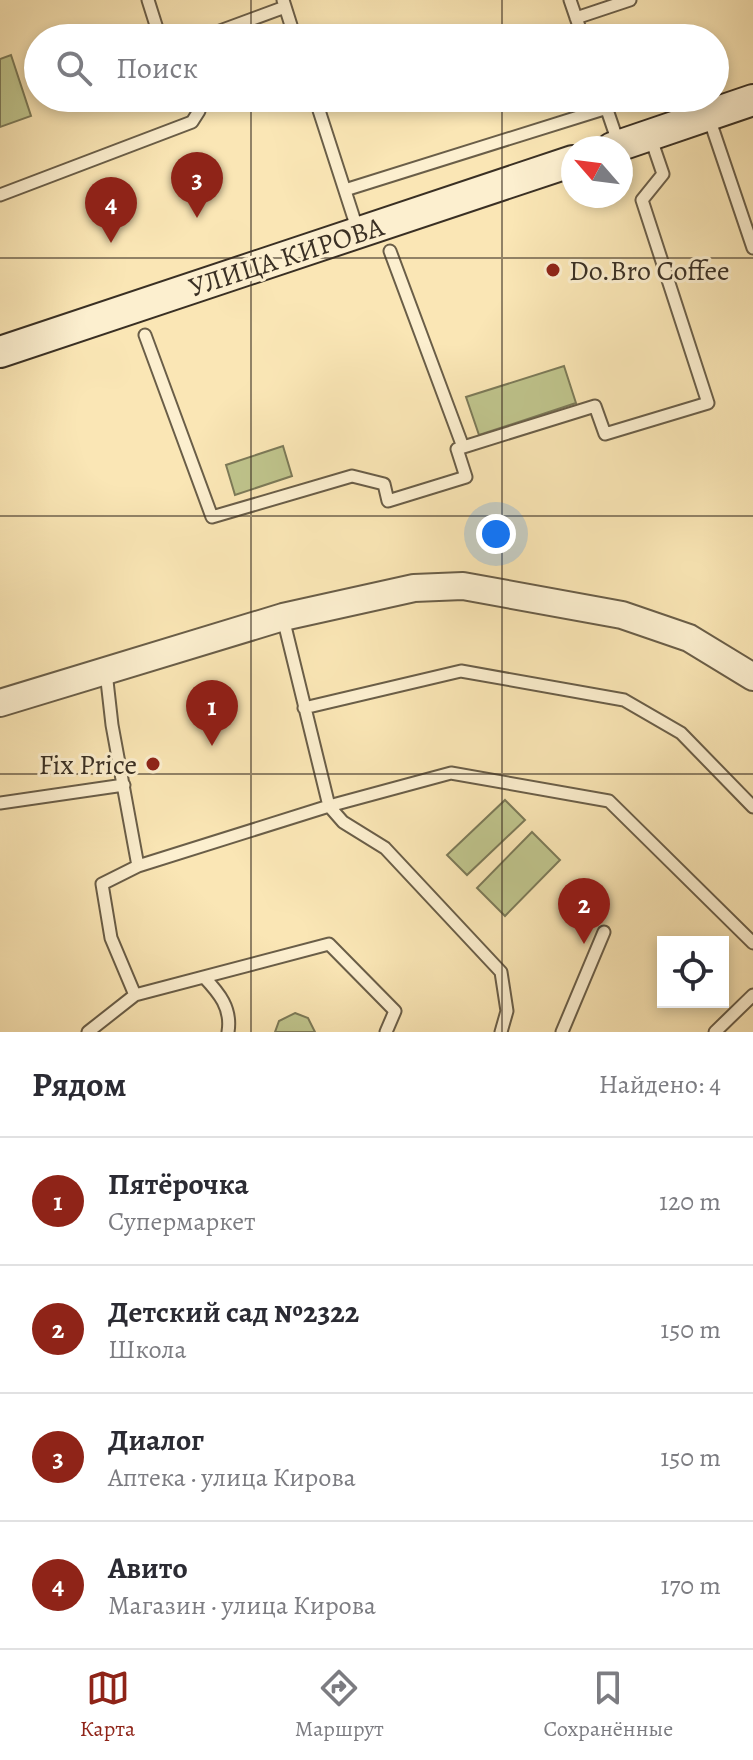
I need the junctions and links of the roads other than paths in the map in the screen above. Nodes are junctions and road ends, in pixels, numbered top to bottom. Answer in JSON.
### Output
{"nodes":[{"id":1,"x":148,"y":0,"type":"edge"},
{"id":2,"x":570,"y":0,"type":"edge"},
{"id":3,"x":630,"y":0,"type":"edge"},
{"id":4,"x":284,"y":4,"type":"edge"},
{"id":5,"x":576,"y":18,"type":"junction"},
{"id":6,"x":156,"y":24,"type":"edge"},
{"id":7,"x":235,"y":24,"type":"edge"},
{"id":8,"x":290,"y":24,"type":"edge"},
{"id":9,"x":578,"y":24,"type":"edge"},
{"id":10,"x":753,"y":100,"type":"edge"},
{"id":11,"x":729,"y":108,"type":"edge"},
{"id":12,"x":198,"y":112,"type":"edge"},
{"id":13,"x":320,"y":112,"type":"edge"},
{"id":14,"x":578,"y":112,"type":"edge"},
{"id":15,"x":607,"y":112,"type":"edge"},
{"id":16,"x":717,"y":112,"type":"edge"},
{"id":17,"x":708,"y":115,"type":"junction"},
{"id":18,"x":649,"y":135,"type":"junction"},
{"id":19,"x":613,"y":136,"type":"edge"},
{"id":20,"x":633,"y":141,"type":"edge"},
{"id":21,"x":561,"y":165,"type":"edge"},
{"id":22,"x":345,"y":190,"type":"junction"},
{"id":23,"x":0,"y":195,"type":"edge"},
{"id":24,"x":359,"y":232,"type":"junction"},
{"id":25,"x":753,"y":248,"type":"edge"},
{"id":26,"x":390,"y":251,"type":"dead end"},
{"id":27,"x":145,"y":335,"type":"dead end"},
{"id":28,"x":0,"y":352,"type":"edge"},
{"id":29,"x":463,"y":447,"type":"junction"},
{"id":30,"x":283,"y":617,"type":"junction"},
{"id":31,"x":106,"y":672,"type":"junction"},
{"id":32,"x":753,"y":677,"type":"edge"},
{"id":33,"x":0,"y":703,"type":"edge"},
{"id":34,"x":304,"y":708,"type":"junction"},
{"id":35,"x":124,"y":785,"type":"junction"},
{"id":36,"x":0,"y":803,"type":"edge"},
{"id":37,"x":329,"y":806,"type":"junction"},
{"id":38,"x":753,"y":807,"type":"edge"},
{"id":39,"x":138,"y":866,"type":"junction"},
{"id":40,"x":604,"y":932,"type":"dead end"},
{"id":41,"x":753,"y":943,"type":"edge"},
{"id":42,"x":204,"y":977,"type":"junction"},
{"id":43,"x":135,"y":995,"type":"junction"},
{"id":44,"x":753,"y":995,"type":"edge"},
{"id":45,"x":88,"y":1032,"type":"edge"},
{"id":46,"x":228,"y":1032,"type":"edge"},
{"id":47,"x":386,"y":1032,"type":"edge"},
{"id":48,"x":501,"y":1032,"type":"edge"},
{"id":49,"x":562,"y":1032,"type":"edge"},
{"id":50,"x":715,"y":1032,"type":"edge"}],
"edges":[{"from":1,"to":6,"type":"lane"},
{"from":2,"to":5,"type":"lane"},
{"from":3,"to":5,"type":"lane"},
{"from":4,"to":7,"type":"lane"},
{"from":4,"to":8,"type":"lane"},
{"from":5,"to":9,"type":"lane"},
{"from":10,"to":11,"type":"main road"},
{"from":12,"to":23,"type":"lane"},
{"from":13,"to":22,"type":"lane"},
{"from":14,"to":22,"type":"lane"},
{"from":15,"to":19,"type":"lane"},
{"from":16,"to":17,"type":"main road"},
{"from":17,"to":18,"type":"main road"},
{"from":17,"to":25,"type":"lane"},
{"from":18,"to":20,"type":"main road"},
{"from":18,"to":29,"type":"lane"},
{"from":21,"to":24,"type":"main road","name":"УЛИЦА КИРОВА"},
{"from":22,"to":24,"type":"lane"},
{"from":24,"to":28,"type":"main road","name":"УЛИЦА КИРОВА"},
{"from":26,"to":29,"type":"lane"},
{"from":27,"to":29,"type":"lane"},
{"from":30,"to":31,"type":"street"},
{"from":30,"to":32,"type":"street"},
{"from":30,"to":34,"type":"lane"},
{"from":31,"to":33,"type":"street"},
{"from":31,"to":35,"type":"lane"},
{"from":34,"to":37,"type":"lane"},
{"from":34,"to":38,"type":"lane"},
{"from":35,"to":36,"type":"lane"},
{"from":35,"to":39,"type":"lane"},
{"from":37,"to":39,"type":"lane"},
{"from":37,"to":41,"type":"lane"},
{"from":37,"to":48,"type":"lane"},
{"from":39,"to":43,"type":"lane"},
{"from":40,"to":49,"type":"lane"},
{"from":42,"to":43,"type":"lane"},
{"from":42,"to":46,"type":"lane"},
{"from":42,"to":47,"type":"lane"},
{"from":43,"to":45,"type":"lane"},
{"from":44,"to":50,"type":"lane"}]}
